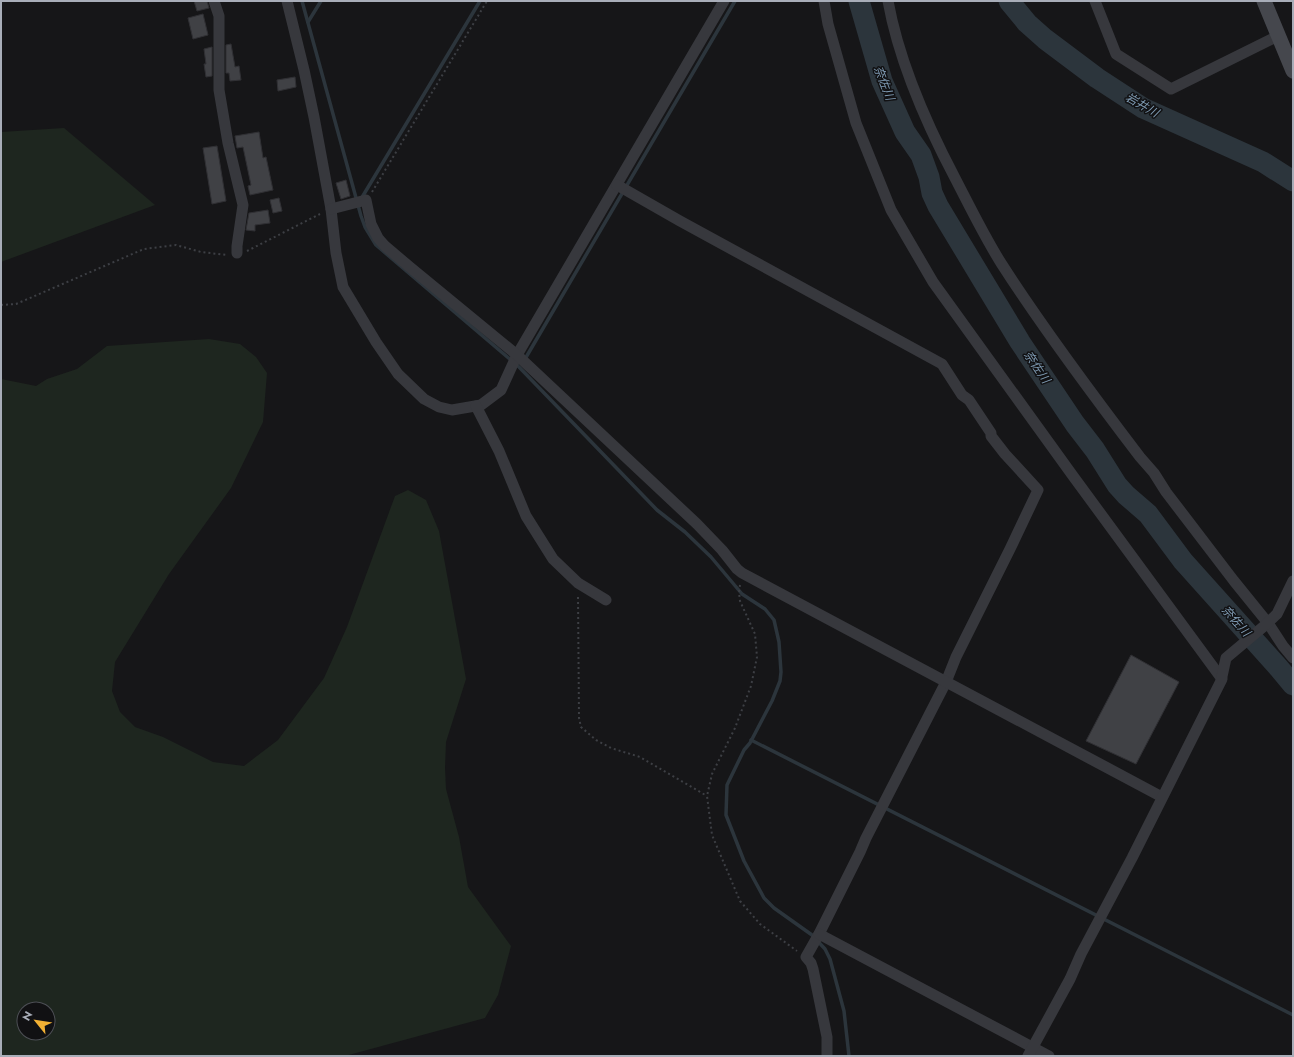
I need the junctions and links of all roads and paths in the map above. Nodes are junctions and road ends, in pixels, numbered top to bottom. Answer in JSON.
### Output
{"nodes":[{"id":1,"x":214,"y":1,"type":"edge"},
{"id":2,"x":287,"y":1,"type":"edge"},
{"id":3,"x":487,"y":1,"type":"edge"},
{"id":4,"x":724,"y":1,"type":"edge"},
{"id":5,"x":824,"y":1,"type":"edge"},
{"id":6,"x":888,"y":1,"type":"edge"},
{"id":7,"x":1095,"y":1,"type":"edge"},
{"id":8,"x":1264,"y":1,"type":"edge"},
{"id":9,"x":1278,"y":36,"type":"junction"},
{"id":10,"x":1293,"y":71,"type":"edge"},
{"id":11,"x":617,"y":185,"type":"junction"},
{"id":12,"x":366,"y":200,"type":"junction"},
{"id":13,"x":331,"y":209,"type":"junction"},
{"id":14,"x":237,"y":253,"type":"junction"},
{"id":15,"x":1,"y":305,"type":"edge"},
{"id":16,"x":517,"y":355,"type":"junction"},
{"id":17,"x":476,"y":406,"type":"junction"},
{"id":18,"x":742,"y":573,"type":"junction"},
{"id":19,"x":1293,"y":581,"type":"edge"},
{"id":20,"x":578,"y":583,"type":"junction"},
{"id":21,"x":606,"y":600,"type":"dead end"},
{"id":22,"x":1266,"y":625,"type":"junction"},
{"id":23,"x":1293,"y":658,"type":"edge"},
{"id":24,"x":1222,"y":678,"type":"junction"},
{"id":25,"x":946,"y":682,"type":"junction"},
{"id":26,"x":707,"y":796,"type":"junction"},
{"id":27,"x":1162,"y":797,"type":"junction"},
{"id":28,"x":819,"y":934,"type":"junction"},
{"id":29,"x":806,"y":958,"type":"junction"},
{"id":30,"x":1031,"y":1052,"type":"edge"},
{"id":31,"x":827,"y":1056,"type":"edge"},
{"id":32,"x":1049,"y":1056,"type":"edge"}],
"edges":[{"from":1,"to":14,"type":"street"},
{"from":2,"to":13,"type":"street"},
{"from":3,"to":12,"type":"path"},
{"from":4,"to":11,"type":"street"},
{"from":5,"to":24,"type":"street"},
{"from":6,"to":22,"type":"street"},
{"from":7,"to":9,"type":"street"},
{"from":8,"to":9,"type":"main road"},
{"from":9,"to":10,"type":"main road"},
{"from":11,"to":16,"type":"street"},
{"from":11,"to":25,"type":"street"},
{"from":12,"to":13,"type":"street"},
{"from":12,"to":16,"type":"street"},
{"from":13,"to":14,"type":"path"},
{"from":13,"to":17,"type":"street"},
{"from":14,"to":15,"type":"path"},
{"from":16,"to":17,"type":"street"},
{"from":16,"to":18,"type":"street"},
{"from":17,"to":20,"type":"street"},
{"from":18,"to":25,"type":"street"},
{"from":18,"to":26,"type":"path"},
{"from":19,"to":22,"type":"street"},
{"from":20,"to":21,"type":"street"},
{"from":20,"to":26,"type":"path"},
{"from":22,"to":23,"type":"street"},
{"from":22,"to":24,"type":"street"},
{"from":24,"to":27,"type":"street"},
{"from":25,"to":27,"type":"street"},
{"from":25,"to":28,"type":"street"},
{"from":26,"to":29,"type":"path"},
{"from":27,"to":30,"type":"street"},
{"from":28,"to":29,"type":"street"},
{"from":28,"to":30,"type":"street"},
{"from":29,"to":31,"type":"street"},
{"from":30,"to":32,"type":"street"}]}
